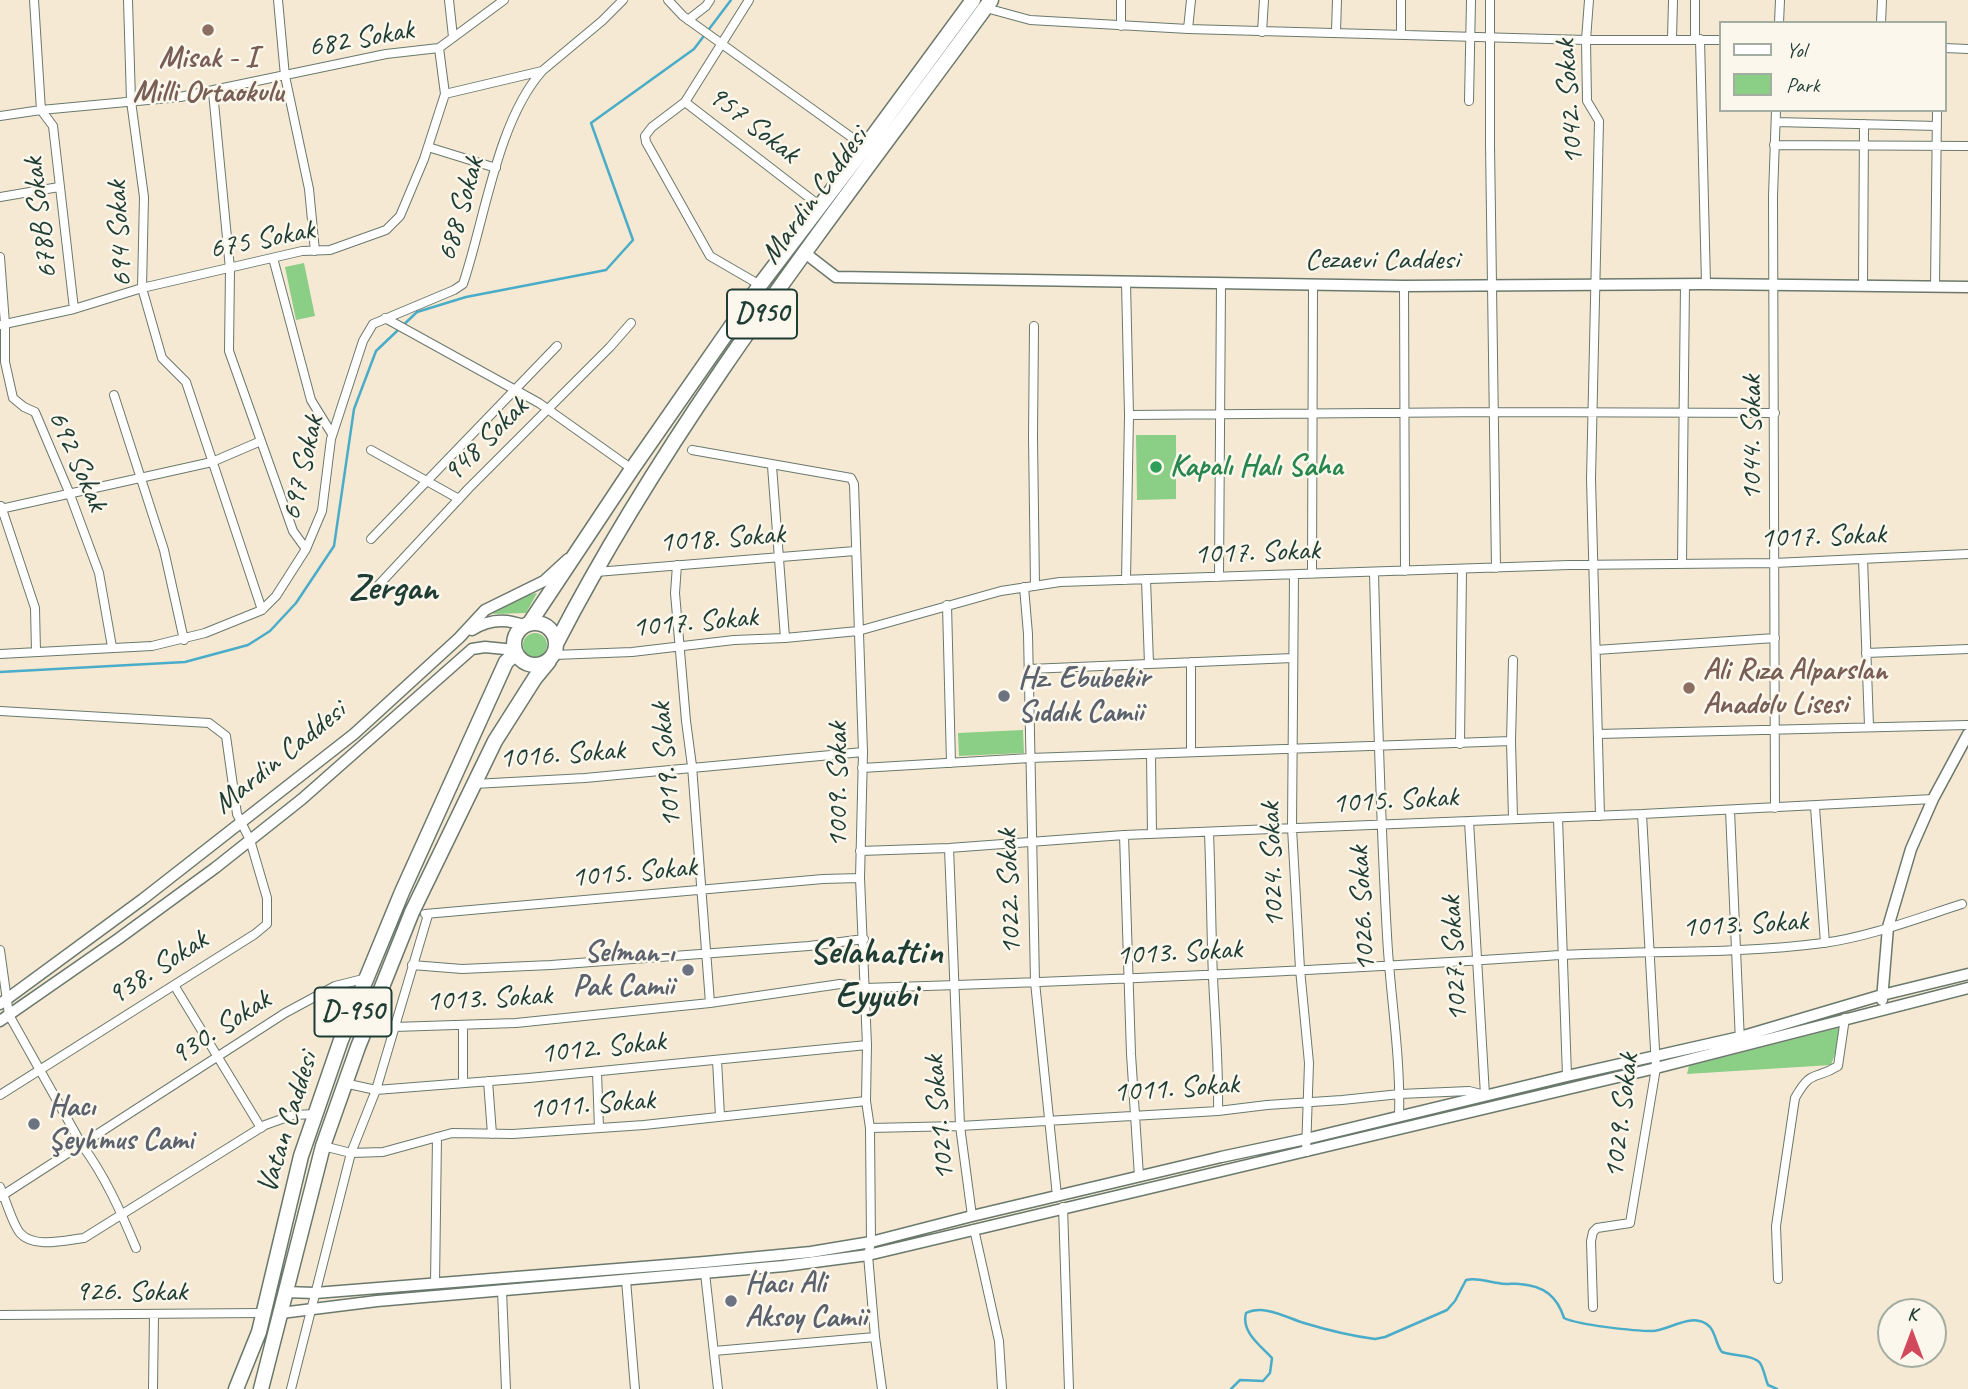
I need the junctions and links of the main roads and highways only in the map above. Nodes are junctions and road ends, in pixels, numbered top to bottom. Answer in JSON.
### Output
{"nodes":[{"id":1,"x":983,"y":3,"type":"edge"},
{"id":2,"x":527,"y":625,"type":"junction"},
{"id":3,"x":515,"y":652,"type":"junction"},
{"id":4,"x":553,"y":653,"type":"junction"},
{"id":5,"x":236,"y":1389,"type":"edge"},
{"id":6,"x":261,"y":1389,"type":"edge"}],
"edges":[{"from":1,"to":2,"type":"highway","name":"Mardin Caddesi","number":"D950"},
{"from":1,"to":4,"type":"highway","name":"Mardin Caddesi","number":"D950"},
{"from":2,"to":3,"type":"highway","name":"Mardin Caddesi"},
{"from":2,"to":4,"type":"highway"},
{"from":3,"to":4,"type":"highway","name":"Mardin Caddesi"},
{"from":3,"to":5,"type":"highway","name":"Vatan Caddesi","number":"D-950"},
{"from":4,"to":6,"type":"highway","name":"Vatan Caddesi","number":"D-950"}]}
